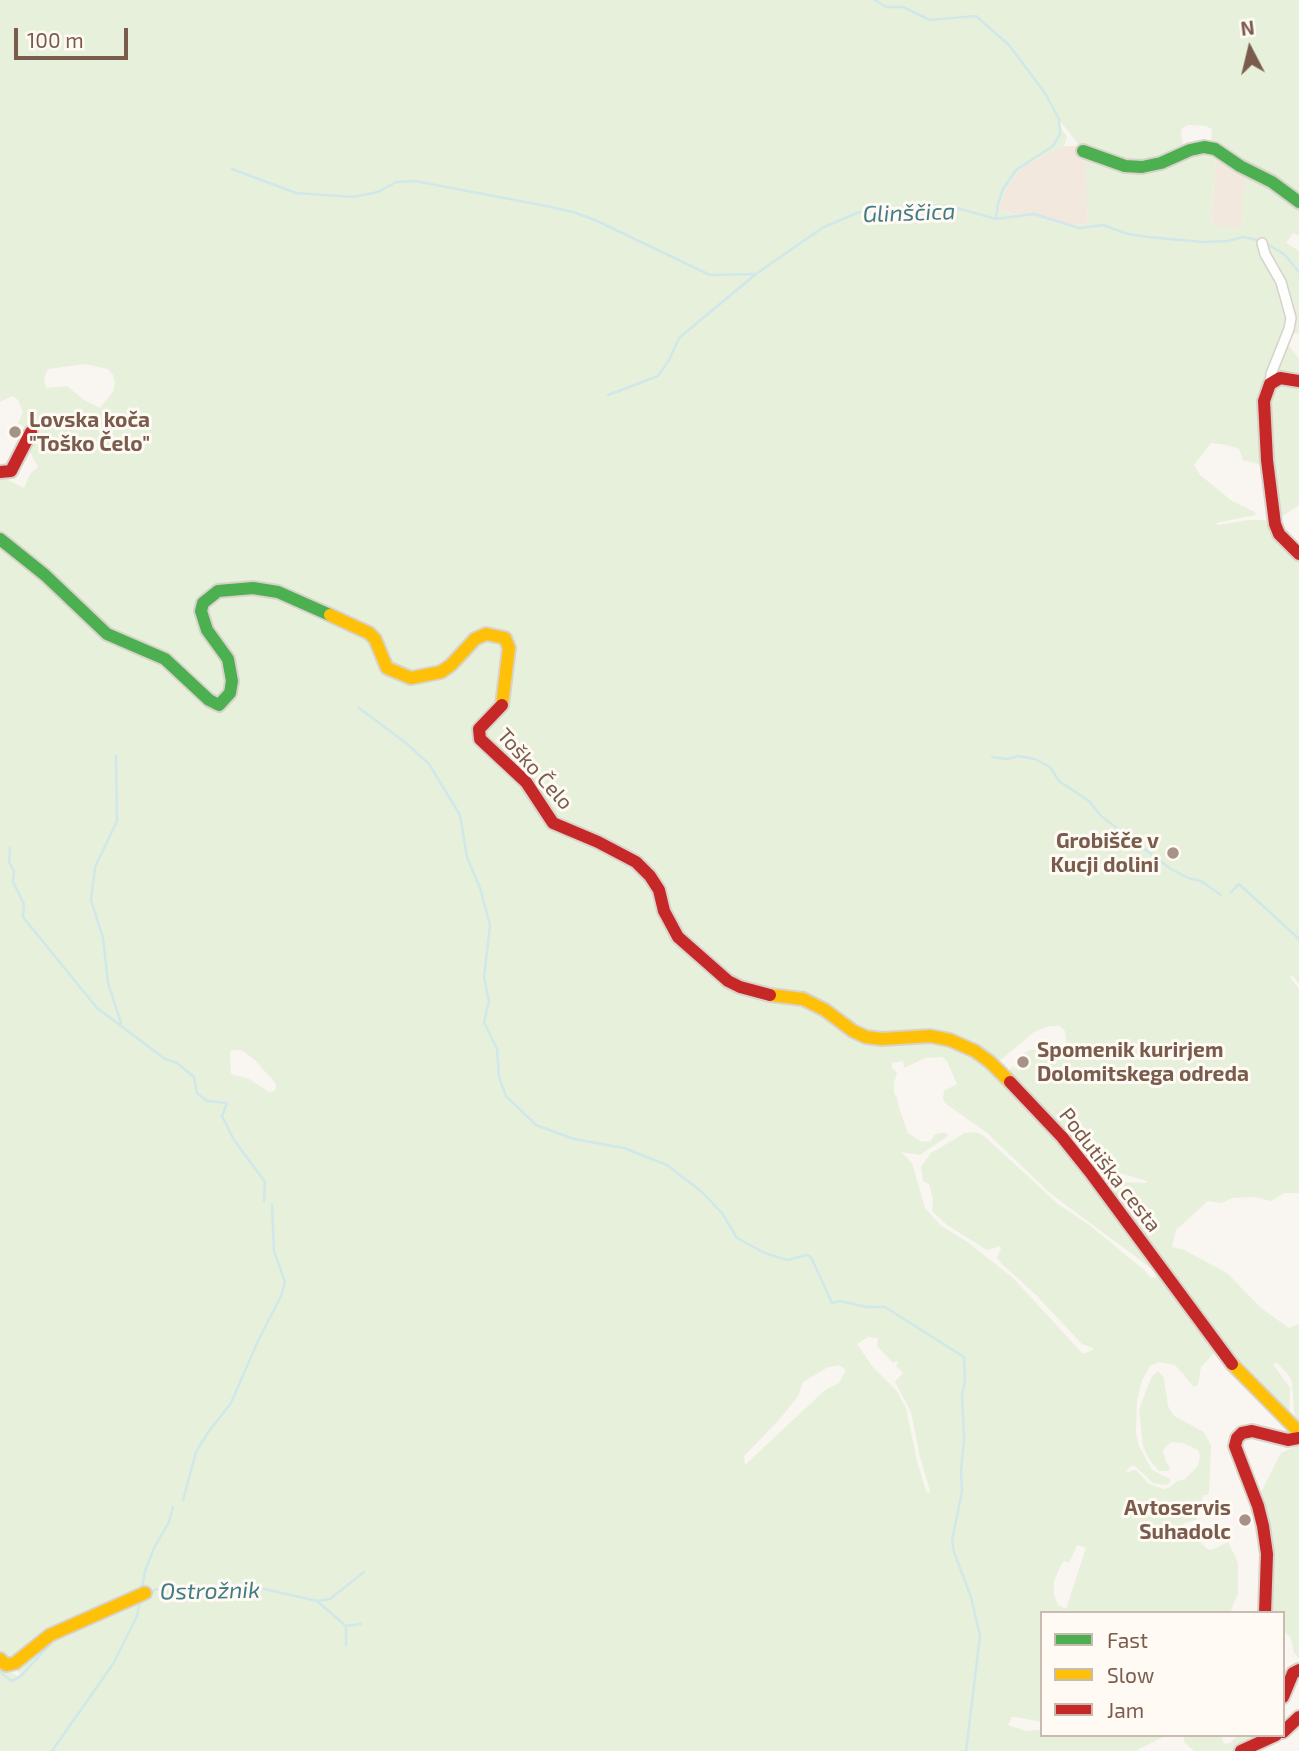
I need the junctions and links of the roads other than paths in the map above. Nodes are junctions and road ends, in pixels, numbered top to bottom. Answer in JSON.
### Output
{"nodes":[{"id":1,"x":1083,"y":151,"type":"dead end"},
{"id":2,"x":1299,"y":202,"type":"edge"},
{"id":3,"x":1262,"y":243,"type":"dead end"},
{"id":4,"x":1299,"y":381,"type":"edge"},
{"id":5,"x":1269,"y":384,"type":"junction"},
{"id":6,"x":31,"y":432,"type":"dead end"},
{"id":7,"x":0,"y":472,"type":"edge"},
{"id":8,"x":0,"y":539,"type":"edge"},
{"id":9,"x":1299,"y":554,"type":"edge"},
{"id":10,"x":650,"y":876,"type":"joint"},
{"id":11,"x":1299,"y":1432,"type":"edge"},
{"id":12,"x":1299,"y":1438,"type":"edge"},
{"id":13,"x":145,"y":1594,"type":"dead end"},
{"id":14,"x":1265,"y":1611,"type":"edge"},
{"id":15,"x":0,"y":1659,"type":"edge"},
{"id":16,"x":1299,"y":1670,"type":"edge"},
{"id":17,"x":1285,"y":1692,"type":"edge"},
{"id":18,"x":1299,"y":1717,"type":"edge"},
{"id":19,"x":1285,"y":1730,"type":"edge"},
{"id":20,"x":1272,"y":1737,"type":"edge"},
{"id":21,"x":1241,"y":1751,"type":"edge"}],
"edges":[{"from":1,"to":2,"type":"street"},
{"from":3,"to":5,"type":"street"},
{"from":4,"to":5,"type":"street"},
{"from":5,"to":9,"type":"street"},
{"from":6,"to":7,"type":"street"},
{"from":8,"to":10,"type":"street","name":"Toško Čelo"},
{"from":10,"to":11,"type":"street","name":"Podutiška cesta"},
{"from":12,"to":14,"type":"street"},
{"from":13,"to":15,"type":"street"},
{"from":16,"to":17,"type":"street"},
{"from":18,"to":19,"type":"street"},
{"from":20,"to":21,"type":"street"}]}
